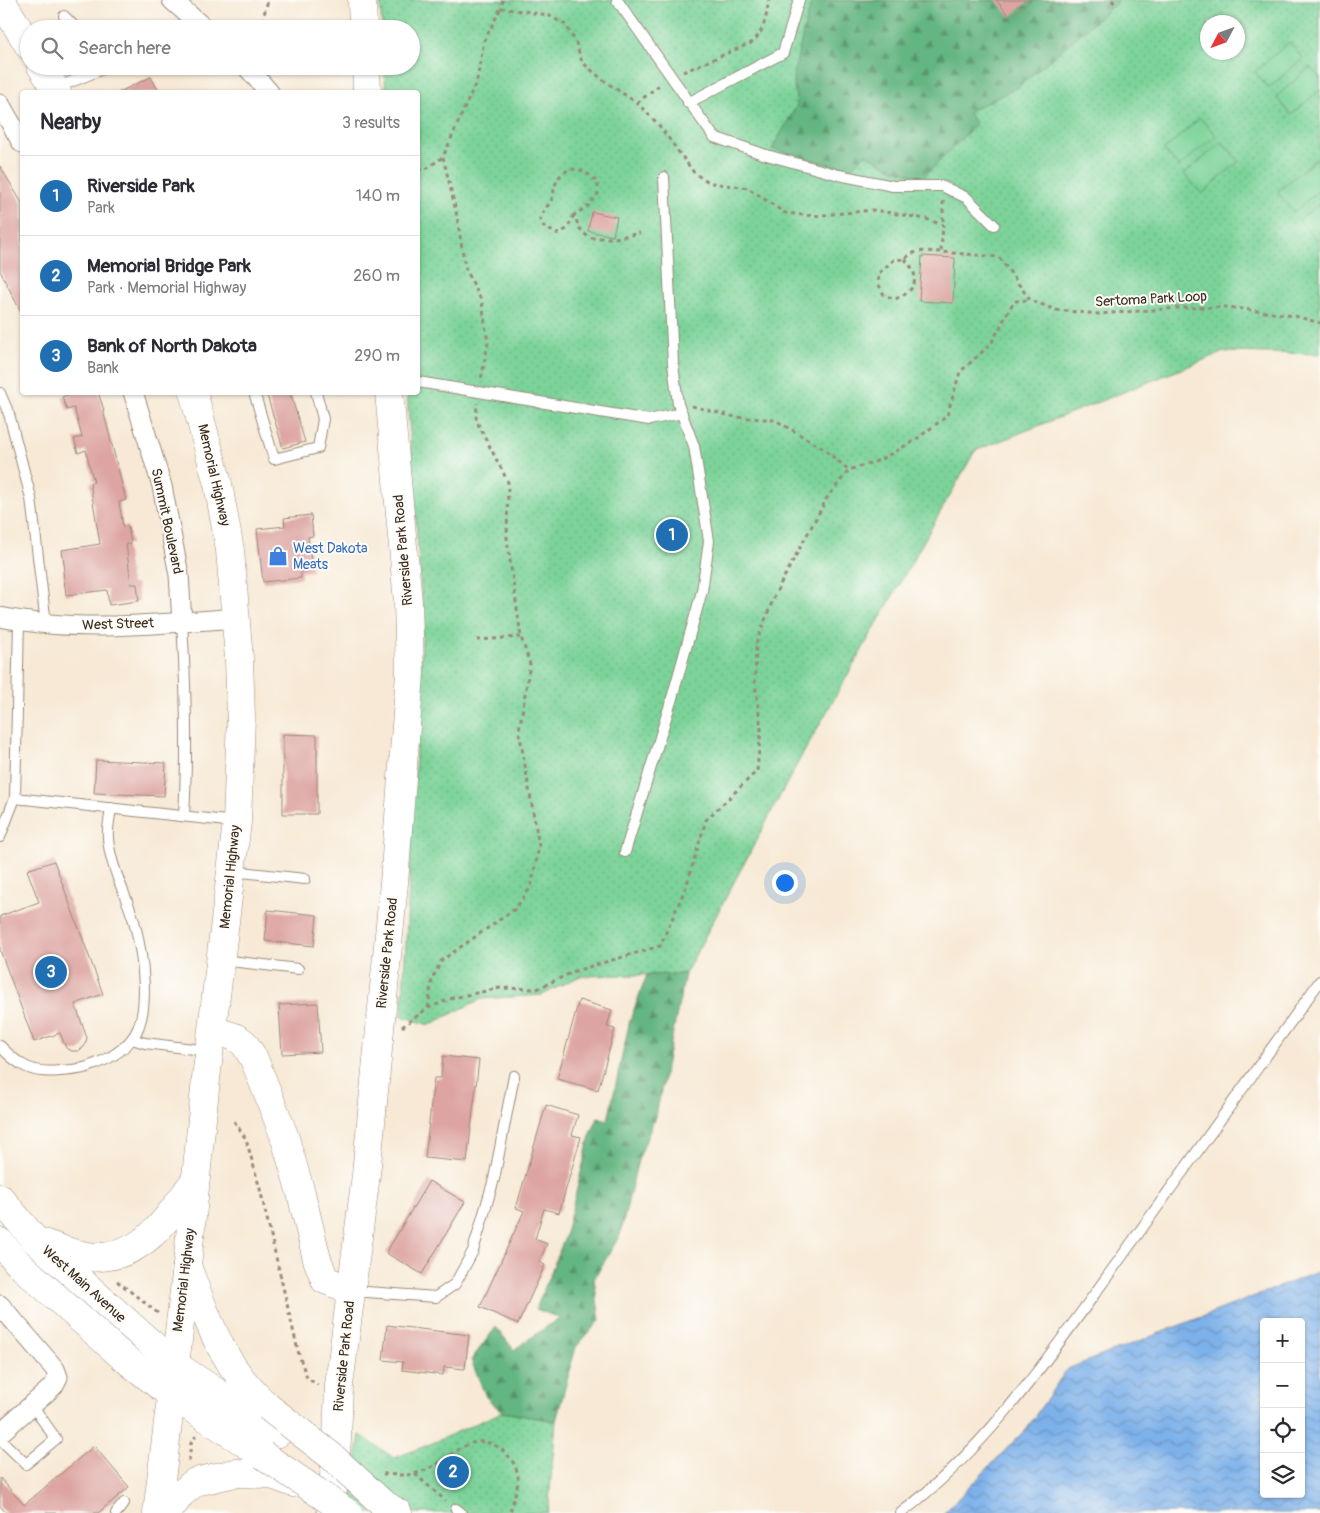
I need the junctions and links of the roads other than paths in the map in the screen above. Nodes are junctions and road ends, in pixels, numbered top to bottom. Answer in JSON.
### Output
{"nodes":[{"id":1,"x":1,"y":0,"type":"edge"},
{"id":2,"x":172,"y":0,"type":"edge"},
{"id":3,"x":362,"y":0,"type":"edge"},
{"id":4,"x":617,"y":0,"type":"edge"},
{"id":5,"x":799,"y":0,"type":"edge"},
{"id":6,"x":64,"y":16,"type":"dead end"},
{"id":7,"x":68,"y":20,"type":"edge"},
{"id":8,"x":194,"y":20,"type":"edge"},
{"id":9,"x":363,"y":20,"type":"edge"},
{"id":10,"x":20,"y":31,"type":"edge"},
{"id":11,"x":82,"y":75,"type":"edge"},
{"id":12,"x":254,"y":75,"type":"edge"},
{"id":13,"x":366,"y":75,"type":"edge"},
{"id":14,"x":50,"y":85,"type":"edge"},
{"id":15,"x":267,"y":90,"type":"edge"},
{"id":16,"x":367,"y":90,"type":"edge"},
{"id":17,"x":688,"y":103,"type":"junction"},
{"id":18,"x":7,"y":113,"type":"edge"},
{"id":19,"x":20,"y":139,"type":"edge"},
{"id":20,"x":664,"y":177,"type":"dead end"},
{"id":21,"x":994,"y":225,"type":"dead end"},
{"id":22,"x":420,"y":382,"type":"edge"},
{"id":23,"x":0,"y":393,"type":"edge"},
{"id":24,"x":134,"y":395,"type":"edge"},
{"id":25,"x":195,"y":395,"type":"edge"},
{"id":26,"x":255,"y":395,"type":"edge"},
{"id":27,"x":317,"y":395,"type":"edge"},
{"id":28,"x":388,"y":395,"type":"edge"},
{"id":29,"x":680,"y":408,"type":"junction"},
{"id":30,"x":0,"y":617,"type":"edge"},
{"id":31,"x":236,"y":618,"type":"junction"},
{"id":32,"x":19,"y":621,"type":"junction"},
{"id":33,"x":182,"y":622,"type":"junction"},
{"id":34,"x":46,"y":624,"type":"junction"},
{"id":35,"x":15,"y":798,"type":"junction"},
{"id":36,"x":111,"y":808,"type":"junction"},
{"id":37,"x":184,"y":815,"type":"junction"},
{"id":38,"x":237,"y":822,"type":"junction"},
{"id":39,"x":1,"y":834,"type":"edge"},
{"id":40,"x":625,"y":852,"type":"dead end"},
{"id":41,"x":231,"y":871,"type":"junction"},
{"id":42,"x":305,"y":879,"type":"dead end"},
{"id":43,"x":221,"y":960,"type":"junction"},
{"id":44,"x":298,"y":969,"type":"dead end"},
{"id":45,"x":1320,"y":981,"type":"edge"},
{"id":46,"x":132,"y":1039,"type":"junction"},
{"id":47,"x":211,"y":1041,"type":"junction"},
{"id":48,"x":0,"y":1046,"type":"edge"},
{"id":49,"x":514,"y":1076,"type":"dead end"},
{"id":50,"x":195,"y":1180,"type":"junction"},
{"id":51,"x":0,"y":1198,"type":"edge"},
{"id":52,"x":35,"y":1240,"type":"junction"},
{"id":53,"x":0,"y":1242,"type":"edge"},
{"id":54,"x":187,"y":1266,"type":"junction"},
{"id":55,"x":351,"y":1290,"type":"junction"},
{"id":56,"x":0,"y":1305,"type":"edge"},
{"id":57,"x":174,"y":1364,"type":"junction"},
{"id":58,"x":170,"y":1394,"type":"junction"},
{"id":59,"x":32,"y":1405,"type":"junction"},
{"id":60,"x":0,"y":1433,"type":"edge"},
{"id":61,"x":0,"y":1439,"type":"edge"},
{"id":62,"x":270,"y":1444,"type":"junction"},
{"id":63,"x":314,"y":1490,"type":"junction"},
{"id":64,"x":124,"y":1503,"type":"dead end"},
{"id":65,"x":389,"y":1508,"type":"edge"},
{"id":66,"x":116,"y":1513,"type":"edge"},
{"id":67,"x":157,"y":1513,"type":"edge"},
{"id":68,"x":167,"y":1513,"type":"edge"},
{"id":69,"x":331,"y":1513,"type":"edge"},
{"id":70,"x":348,"y":1513,"type":"edge"},
{"id":71,"x":901,"y":1513,"type":"edge"}],
"edges":[{"from":1,"to":10,"type":"main road"},
{"from":2,"to":8,"type":"street"},
{"from":3,"to":9,"type":"main road"},
{"from":4,"to":17,"type":"lane"},
{"from":5,"to":17,"type":"lane"},
{"from":6,"to":7,"type":"lane"},
{"from":11,"to":14,"type":"lane"},
{"from":12,"to":15,"type":"street"},
{"from":13,"to":16,"type":"main road"},
{"from":17,"to":21,"type":"lane"},
{"from":18,"to":19,"type":"street"},
{"from":20,"to":29,"type":"lane"},
{"from":22,"to":29,"type":"lane"},
{"from":23,"to":34,"type":"lane"},
{"from":24,"to":33,"type":"street","name":"Summit Boulevard"},
{"from":25,"to":31,"type":"main road","name":"Memorial Highway"},
{"from":26,"to":27,"type":"lane"},
{"from":28,"to":55,"type":"main road","name":"Riverside Park Road"},
{"from":29,"to":40,"type":"lane"},
{"from":30,"to":32,"type":"street","name":"West Street"},
{"from":31,"to":33,"type":"street","name":"West Street"},
{"from":31,"to":38,"type":"main road","name":"Memorial Highway"},
{"from":32,"to":34,"type":"street","name":"West Street"},
{"from":32,"to":35,"type":"lane"},
{"from":33,"to":34,"type":"street","name":"West Street"},
{"from":33,"to":37,"type":"lane"},
{"from":35,"to":36,"type":"lane"},
{"from":35,"to":39,"type":"lane"},
{"from":36,"to":37,"type":"lane"},
{"from":36,"to":46,"type":"lane"},
{"from":37,"to":38,"type":"lane"},
{"from":38,"to":41,"type":"main road","name":"Memorial Highway"},
{"from":41,"to":42,"type":"lane"},
{"from":41,"to":43,"type":"main road","name":"Memorial Highway"},
{"from":43,"to":44,"type":"lane"},
{"from":43,"to":47,"type":"main road","name":"Memorial Highway"},
{"from":45,"to":71,"type":"lane"},
{"from":46,"to":47,"type":"lane"},
{"from":46,"to":48,"type":"lane"},
{"from":47,"to":50,"type":"main road","name":"Memorial Highway"},
{"from":47,"to":55,"type":"main road"},
{"from":49,"to":55,"type":"lane"},
{"from":50,"to":52,"type":"main road"},
{"from":50,"to":54,"type":"main road","name":"Memorial Highway"},
{"from":51,"to":52,"type":"main road","name":"West Main Avenue"},
{"from":52,"to":57,"type":"main road","name":"West Main Avenue"},
{"from":53,"to":58,"type":"main road","name":"West Main Avenue"},
{"from":54,"to":57,"type":"main road","name":"Memorial Highway"},
{"from":54,"to":65,"type":"main road","bridge":true},
{"from":55,"to":69,"type":"main road","name":"Riverside Park Road"},
{"from":56,"to":59,"type":"street"},
{"from":57,"to":58,"type":"main road","name":"Memorial Highway"},
{"from":57,"to":62,"type":"main road"},
{"from":58,"to":62,"type":"main road"},
{"from":58,"to":67,"type":"main road","name":"Memorial Highway"},
{"from":59,"to":60,"type":"street"},
{"from":59,"to":61,"type":"lane"},
{"from":62,"to":63,"type":"main road","bridge":true},
{"from":62,"to":65,"type":"main road","bridge":true},
{"from":63,"to":68,"type":"main road","bridge":true},
{"from":63,"to":70,"type":"main road","bridge":true},
{"from":64,"to":66,"type":"lane"}]}
